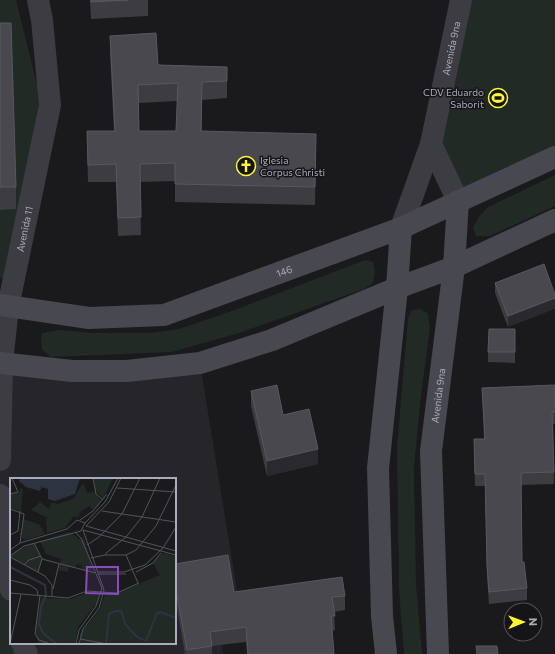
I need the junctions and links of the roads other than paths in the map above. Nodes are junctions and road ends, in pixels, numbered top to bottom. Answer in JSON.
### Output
{"nodes":[{"id":1,"x":38,"y":0,"type":"edge"},
{"id":2,"x":461,"y":0,"type":"edge"},
{"id":3,"x":431,"y":144,"type":"junction"},
{"id":4,"x":555,"y":157,"type":"edge"},
{"id":5,"x":458,"y":201,"type":"junction"},
{"id":6,"x":555,"y":220,"type":"edge"},
{"id":7,"x":401,"y":228,"type":"junction"},
{"id":8,"x":454,"y":267,"type":"junction"},
{"id":9,"x":397,"y":288,"type":"junction"},
{"id":10,"x":4,"y":306,"type":"edge"},
{"id":11,"x":1,"y":363,"type":"edge"},
{"id":12,"x":0,"y":460,"type":"edge"},
{"id":13,"x":0,"y":495,"type":"edge"},
{"id":14,"x":10,"y":581,"type":"edge"},
{"id":15,"x":22,"y":644,"type":"edge"},
{"id":16,"x":27,"y":654,"type":"edge"},
{"id":17,"x":386,"y":654,"type":"edge"},
{"id":18,"x":438,"y":654,"type":"edge"}],
"edges":[{"from":1,"to":10,"type":"street","name":"Avenida 11"},
{"from":2,"to":3,"type":"street","name":"Avenida 9na"},
{"from":3,"to":5,"type":"street","name":"Avenida 9na"},
{"from":3,"to":7,"type":"street","name":"Avenida 9na"},
{"from":4,"to":5,"type":"main road","name":"146"},
{"from":5,"to":7,"type":"main road","name":"146"},
{"from":5,"to":8,"type":"main road","name":"Avenida 9na"},
{"from":6,"to":8,"type":"main road"},
{"from":7,"to":9,"type":"main road","name":"Avenida 9na"},
{"from":7,"to":10,"type":"main road","name":"146"},
{"from":8,"to":9,"type":"main road"},
{"from":8,"to":18,"type":"main road","name":"Avenida 9na"},
{"from":9,"to":11,"type":"main road"},
{"from":9,"to":17,"type":"main road","name":"Avenida 9na"},
{"from":10,"to":11,"type":"street","name":"Avenida 11"},
{"from":11,"to":12,"type":"street","name":"Avenida 11"},
{"from":13,"to":14,"type":"street"},
{"from":15,"to":16,"type":"street"}]}
